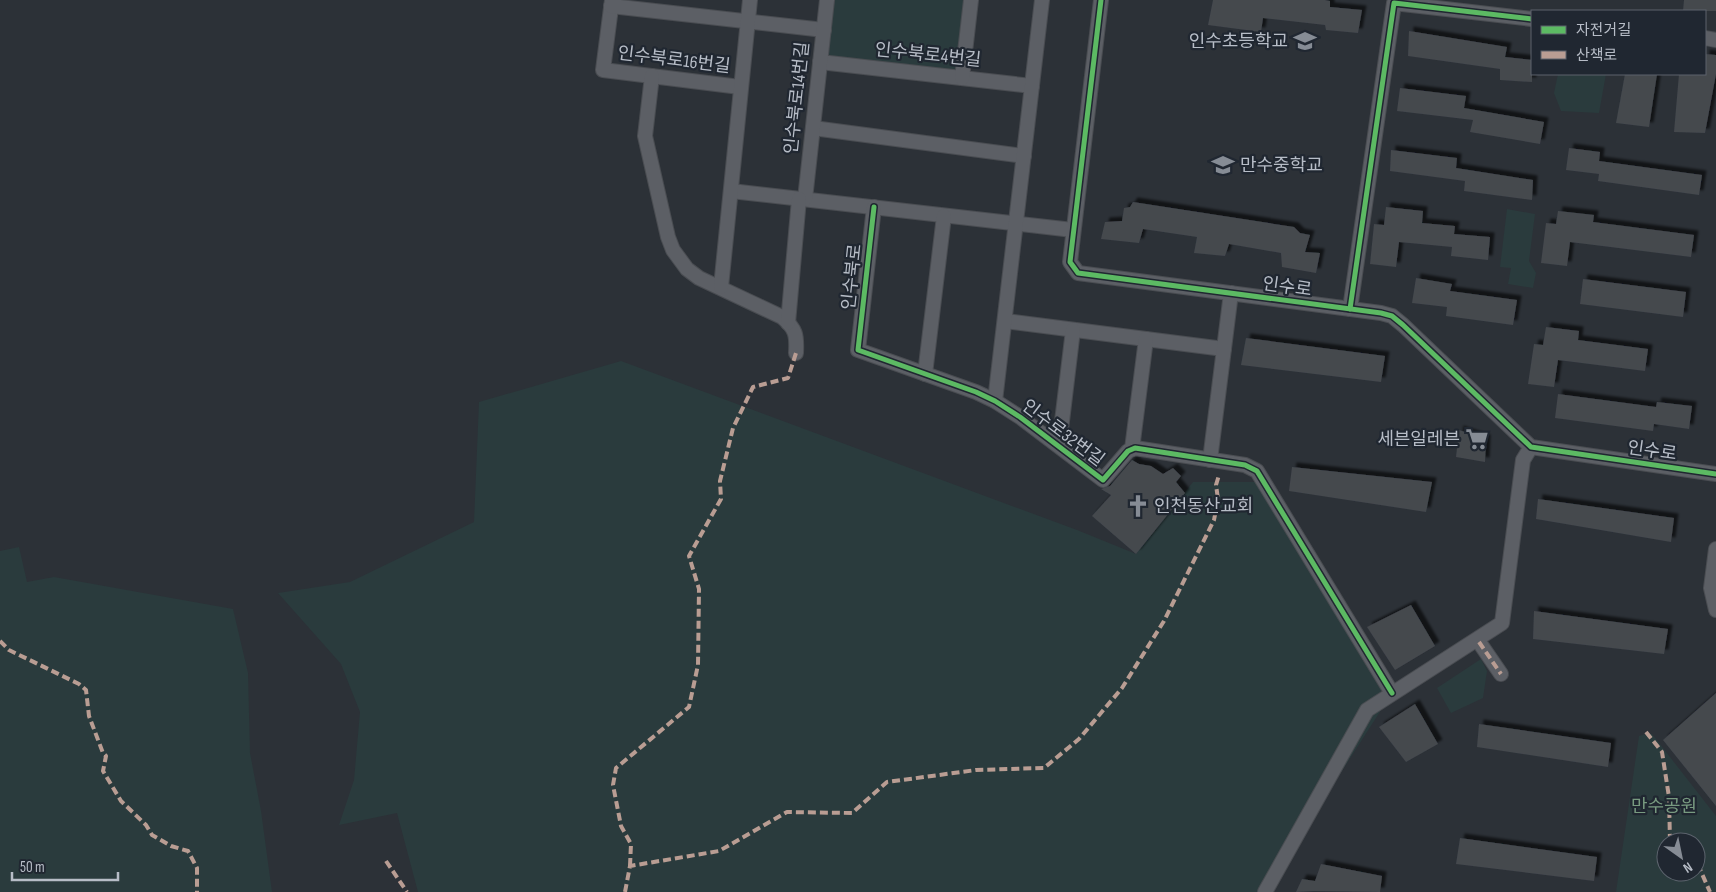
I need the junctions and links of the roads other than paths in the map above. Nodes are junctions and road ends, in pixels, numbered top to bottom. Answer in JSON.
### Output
{"nodes":[{"id":1,"x":750,"y":0,"type":"edge"},
{"id":2,"x":827,"y":0,"type":"edge"},
{"id":3,"x":970,"y":0,"type":"edge"},
{"id":4,"x":1042,"y":0,"type":"edge"},
{"id":5,"x":1101,"y":0,"type":"edge"},
{"id":6,"x":611,"y":3,"type":"edge"},
{"id":7,"x":1531,"y":19,"type":"edge"},
{"id":8,"x":748,"y":20,"type":"junction"},
{"id":9,"x":824,"y":30,"type":"junction"},
{"id":10,"x":820,"y":62,"type":"junction"},
{"id":11,"x":652,"y":76,"type":"junction"},
{"id":12,"x":962,"y":78,"type":"junction"},
{"id":13,"x":1032,"y":86,"type":"junction"},
{"id":14,"x":740,"y":87,"type":"junction"},
{"id":15,"x":813,"y":128,"type":"junction"},
{"id":16,"x":1024,"y":156,"type":"junction"},
{"id":17,"x":731,"y":191,"type":"junction"},
{"id":18,"x":802,"y":199,"type":"junction"},
{"id":19,"x":874,"y":207,"type":"junction"},
{"id":20,"x":944,"y":216,"type":"junction"},
{"id":21,"x":1016,"y":224,"type":"junction"},
{"id":22,"x":1072,"y":230,"type":"junction"},
{"id":23,"x":721,"y":287,"type":"junction"},
{"id":24,"x":1231,"y":293,"type":"junction"},
{"id":25,"x":1350,"y":309,"type":"junction"},
{"id":26,"x":1005,"y":321,"type":"junction"},
{"id":27,"x":788,"y":323,"type":"junction"},
{"id":28,"x":1072,"y":330,"type":"junction"},
{"id":29,"x":1146,"y":339,"type":"junction"},
{"id":30,"x":1224,"y":349,"type":"junction"},
{"id":31,"x":858,"y":350,"type":"joint"},
{"id":32,"x":796,"y":353,"type":"dead end"},
{"id":33,"x":925,"y":374,"type":"junction"},
{"id":34,"x":995,"y":401,"type":"junction"},
{"id":35,"x":1059,"y":446,"type":"junction"},
{"id":36,"x":1531,"y":447,"type":"junction"},
{"id":37,"x":1132,"y":449,"type":"junction"},
{"id":38,"x":1210,"y":460,"type":"junction"},
{"id":39,"x":1716,"y":474,"type":"edge"},
{"id":40,"x":1716,"y":548,"type":"edge"},
{"id":41,"x":1716,"y":610,"type":"edge"},
{"id":42,"x":1479,"y":642,"type":"dead end"},
{"id":43,"x":1501,"y":674,"type":"dead end"},
{"id":44,"x":1392,"y":693,"type":"junction"},
{"id":45,"x":1265,"y":892,"type":"edge"}],
"edges":[{"from":1,"to":8,"type":"street","name":"인수북로16번길"},
{"from":2,"to":9,"type":"street","name":"인수북로14번길"},
{"from":3,"to":12,"type":"street"},
{"from":4,"to":13,"type":"street"},
{"from":5,"to":22,"type":"street","name":"인수로"},
{"from":6,"to":8,"type":"street"},
{"from":6,"to":11,"type":"street","name":"인수북로16번길"},
{"from":7,"to":25,"type":"street"},
{"from":8,"to":9,"type":"street"},
{"from":8,"to":14,"type":"street","name":"인수북로16번길"},
{"from":9,"to":10,"type":"street","name":"인수북로14번길"},
{"from":10,"to":12,"type":"street","name":"인수북로4번길"},
{"from":10,"to":15,"type":"street","name":"인수북로14번길"},
{"from":11,"to":14,"type":"street","name":"인수북로16번길"},
{"from":11,"to":23,"type":"street"},
{"from":12,"to":13,"type":"street","name":"인수북로4번길"},
{"from":13,"to":16,"type":"street"},
{"from":14,"to":17,"type":"street","name":"인수북로16번길"},
{"from":15,"to":16,"type":"street"},
{"from":15,"to":18,"type":"street","name":"인수북로14번길"},
{"from":16,"to":21,"type":"street"},
{"from":17,"to":18,"type":"street"},
{"from":17,"to":23,"type":"street","name":"인수북로16번길"},
{"from":18,"to":19,"type":"street"},
{"from":18,"to":27,"type":"street"},
{"from":19,"to":20,"type":"street"},
{"from":19,"to":31,"type":"street","name":"인수북로"},
{"from":20,"to":21,"type":"street"},
{"from":20,"to":33,"type":"street"},
{"from":21,"to":22,"type":"street"},
{"from":21,"to":26,"type":"street"},
{"from":22,"to":24,"type":"street","name":"인수로"},
{"from":23,"to":27,"type":"street"},
{"from":24,"to":25,"type":"street","name":"인수로"},
{"from":24,"to":30,"type":"street"},
{"from":25,"to":36,"type":"street","name":"인수로"},
{"from":26,"to":28,"type":"street"},
{"from":26,"to":34,"type":"street"},
{"from":27,"to":32,"type":"street"},
{"from":28,"to":29,"type":"street"},
{"from":28,"to":35,"type":"street","name":"인수로32번길"},
{"from":29,"to":30,"type":"street"},
{"from":29,"to":37,"type":"street","name":"인수로32번길"},
{"from":30,"to":38,"type":"street"},
{"from":31,"to":33,"type":"street","name":"인수로32번길"},
{"from":33,"to":34,"type":"street","name":"인수로32번길"},
{"from":34,"to":35,"type":"street","name":"인수로32번길"},
{"from":35,"to":37,"type":"street","name":"인수로32번길"},
{"from":36,"to":39,"type":"street","name":"인수로"},
{"from":36,"to":44,"type":"street"},
{"from":37,"to":38,"type":"street","name":"인수로32번길"},
{"from":38,"to":44,"type":"street","name":"인수로32번길"},
{"from":40,"to":41,"type":"street"},
{"from":42,"to":43,"type":"street"},
{"from":44,"to":45,"type":"street"}]}
